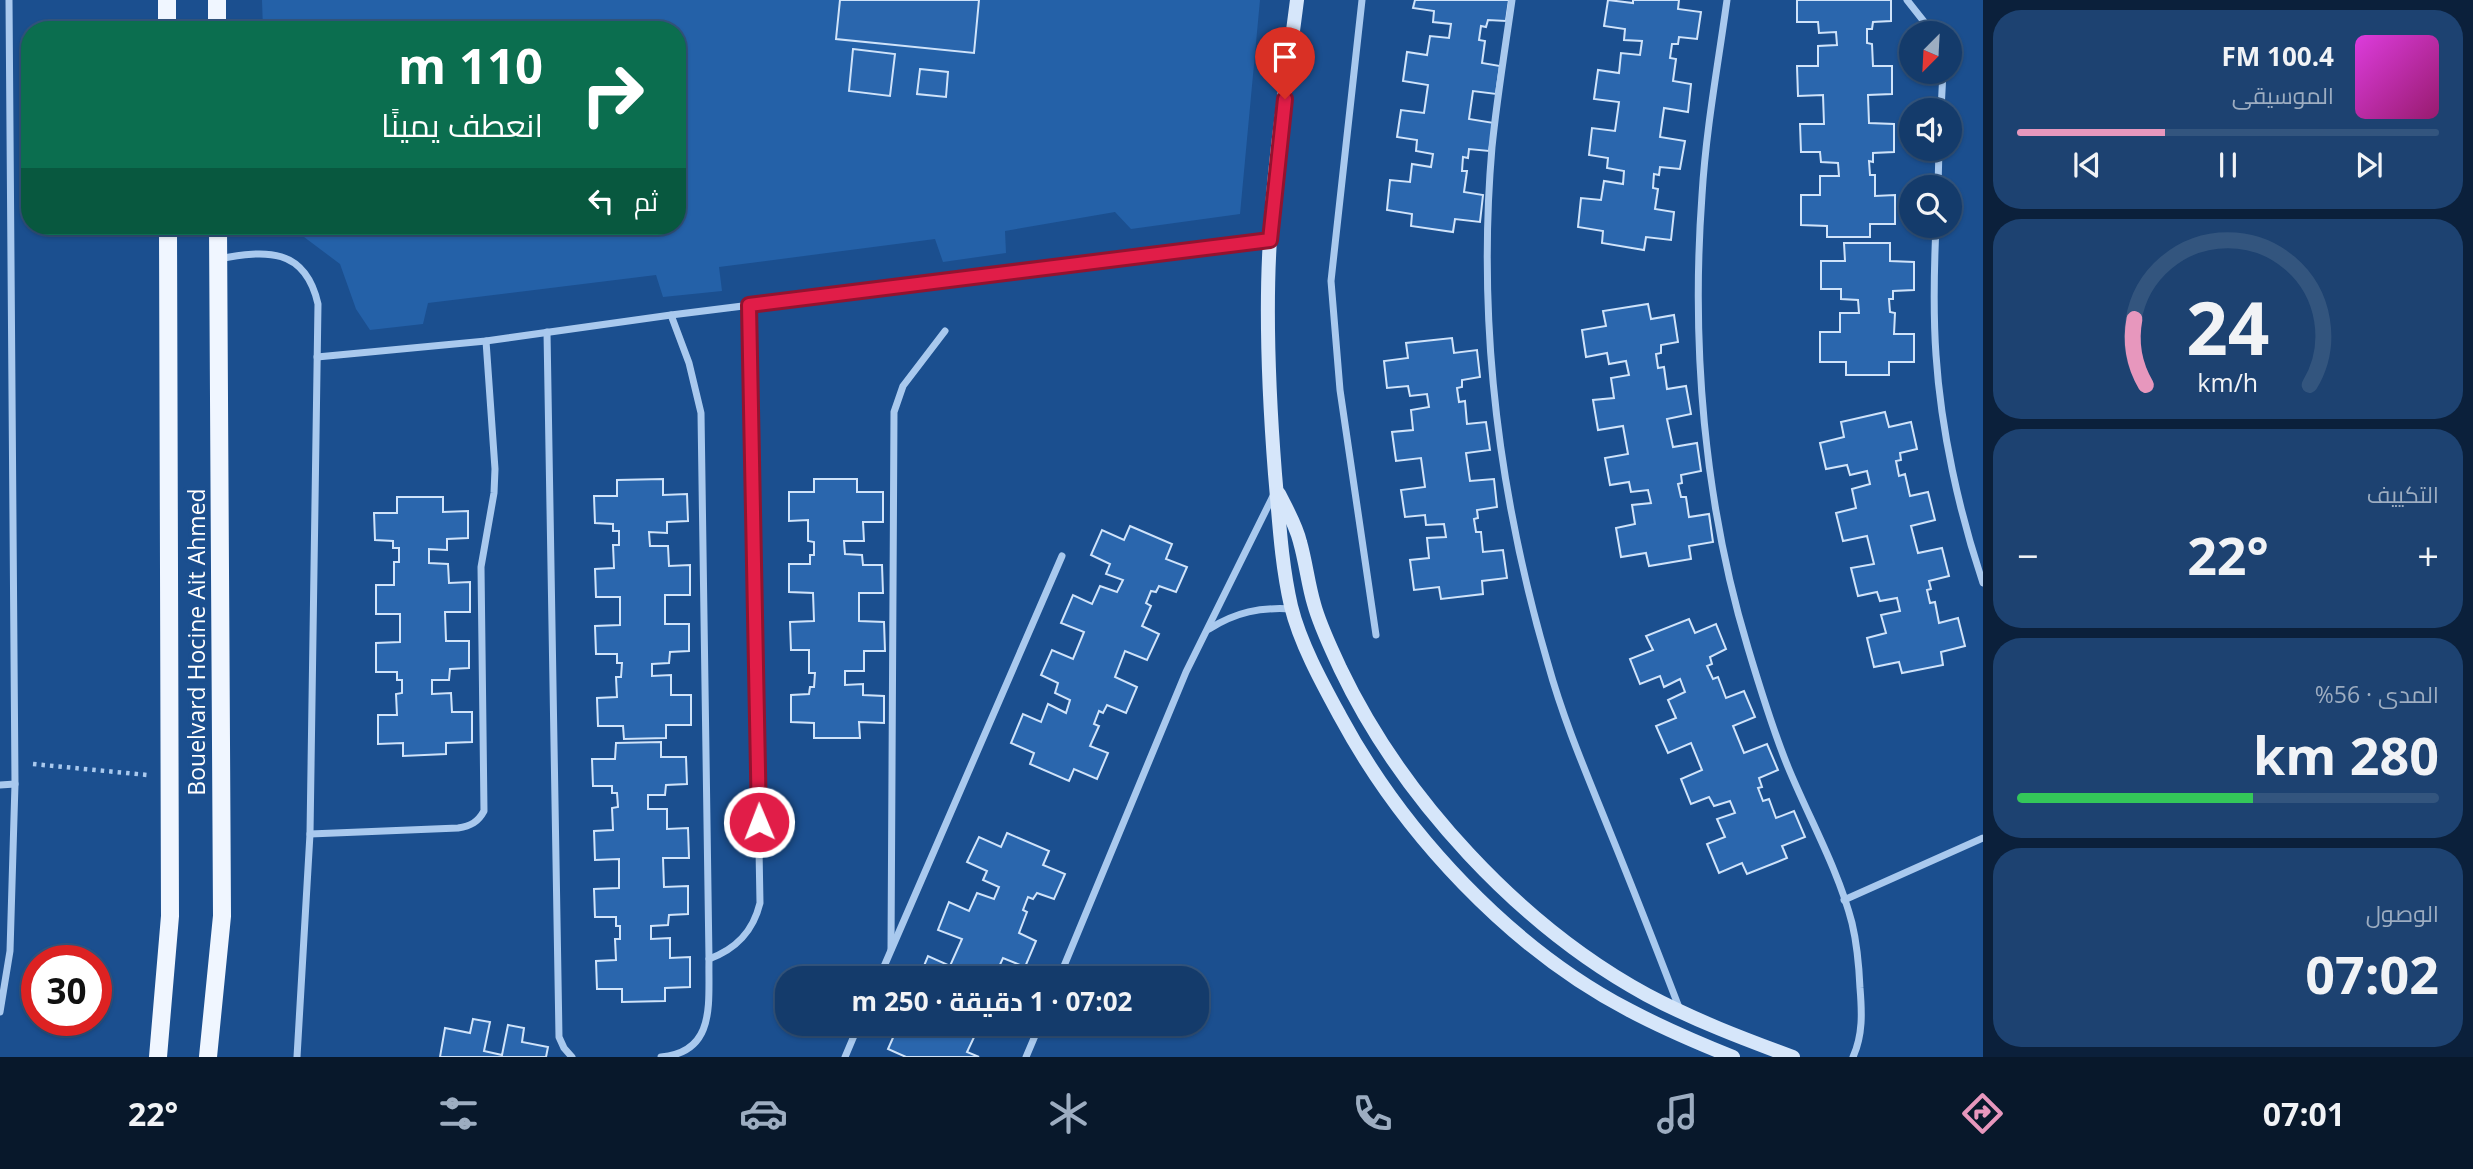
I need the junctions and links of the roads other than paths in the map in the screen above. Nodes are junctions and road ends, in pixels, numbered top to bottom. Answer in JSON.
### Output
{"nodes":[{"id":1,"x":9,"y":0,"type":"edge"},
{"id":2,"x":167,"y":0,"type":"edge"},
{"id":3,"x":217,"y":0,"type":"edge"},
{"id":4,"x":1297,"y":0,"type":"edge"},
{"id":5,"x":1363,"y":0,"type":"edge"},
{"id":6,"x":1512,"y":0,"type":"edge"},
{"id":7,"x":1727,"y":0,"type":"edge"},
{"id":8,"x":1907,"y":0,"type":"edge"},
{"id":9,"x":167,"y":21,"type":"edge"},
{"id":10,"x":217,"y":21,"type":"edge"},
{"id":11,"x":1924,"y":21,"type":"edge"},
{"id":12,"x":10,"y":64,"type":"junction"},
{"id":13,"x":0,"y":65,"type":"edge"},
{"id":14,"x":168,"y":235,"type":"edge"},
{"id":15,"x":218,"y":235,"type":"edge"},
{"id":16,"x":1936,"y":238,"type":"edge"},
{"id":17,"x":1270,"y":240,"type":"junction"},
{"id":18,"x":218,"y":259,"type":"junction"},
{"id":19,"x":749,"y":305,"type":"junction"},
{"id":20,"x":671,"y":315,"type":"junction"},
{"id":21,"x":945,"y":331,"type":"dead end"},
{"id":22,"x":547,"y":332,"type":"junction"},
{"id":23,"x":486,"y":341,"type":"junction"},
{"id":24,"x":317,"y":357,"type":"junction"},
{"id":25,"x":1277,"y":490,"type":"junction"},
{"id":26,"x":1062,"y":555,"type":"dead end"},
{"id":27,"x":1983,"y":583,"type":"edge"},
{"id":28,"x":1292,"y":608,"type":"junction"},
{"id":29,"x":1208,"y":630,"type":"junction"},
{"id":30,"x":1376,"y":635,"type":"dead end"},
{"id":31,"x":15,"y":784,"type":"junction"},
{"id":32,"x":0,"y":785,"type":"edge"},
{"id":33,"x":310,"y":834,"type":"junction"},
{"id":34,"x":1983,"y":838,"type":"edge"},
{"id":35,"x":1844,"y":900,"type":"junction"},
{"id":36,"x":891,"y":949,"type":"junction"},
{"id":37,"x":709,"y":960,"type":"junction"},
{"id":38,"x":884,"y":966,"type":"edge"},
{"id":39,"x":1064,"y":966,"type":"edge"},
{"id":40,"x":1680,"y":1010,"type":"junction"},
{"id":41,"x":0,"y":1012,"type":"edge"},
{"id":42,"x":854,"y":1036,"type":"edge"},
{"id":43,"x":1035,"y":1036,"type":"edge"},
{"id":44,"x":158,"y":1057,"type":"edge"},
{"id":45,"x":208,"y":1057,"type":"edge"},
{"id":46,"x":297,"y":1057,"type":"edge"},
{"id":47,"x":572,"y":1057,"type":"edge"},
{"id":48,"x":661,"y":1057,"type":"edge"},
{"id":49,"x":845,"y":1057,"type":"edge"},
{"id":50,"x":1026,"y":1057,"type":"edge"},
{"id":51,"x":1733,"y":1057,"type":"edge"},
{"id":52,"x":1793,"y":1057,"type":"edge"},
{"id":53,"x":1853,"y":1057,"type":"edge"}],
"edges":[{"from":1,"to":12,"type":"street"},
{"from":2,"to":9,"type":"main road"},
{"from":3,"to":10,"type":"main road"},
{"from":4,"to":17,"type":"street"},
{"from":5,"to":30,"type":"street"},
{"from":6,"to":40,"type":"street"},
{"from":7,"to":35,"type":"street"},
{"from":8,"to":11,"type":"street"},
{"from":12,"to":13,"type":"street"},
{"from":12,"to":31,"type":"street"},
{"from":14,"to":44,"type":"main road"},
{"from":15,"to":18,"type":"main road","name":"Bouelvard Hocine Ait Ahmed"},
{"from":16,"to":27,"type":"street"},
{"from":17,"to":19,"type":"street"},
{"from":17,"to":25,"type":"street"},
{"from":18,"to":24,"type":"street"},
{"from":18,"to":45,"type":"main road","name":"Bouelvard Hocine Ait Ahmed"},
{"from":19,"to":20,"type":"street"},
{"from":19,"to":37,"type":"street"},
{"from":20,"to":22,"type":"street"},
{"from":20,"to":37,"type":"street"},
{"from":21,"to":36,"type":"street"},
{"from":22,"to":23,"type":"street"},
{"from":22,"to":47,"type":"street"},
{"from":23,"to":24,"type":"street"},
{"from":23,"to":33,"type":"street"},
{"from":24,"to":33,"type":"street"},
{"from":25,"to":28,"type":"street"},
{"from":25,"to":29,"type":"street"},
{"from":25,"to":40,"type":"street"},
{"from":26,"to":36,"type":"street"},
{"from":28,"to":29,"type":"street"},
{"from":28,"to":51,"type":"street"},
{"from":29,"to":39,"type":"street"},
{"from":31,"to":32,"type":"street"},
{"from":31,"to":41,"type":"street"},
{"from":33,"to":46,"type":"street"},
{"from":34,"to":35,"type":"street"},
{"from":35,"to":53,"type":"street"},
{"from":36,"to":38,"type":"street"},
{"from":37,"to":48,"type":"street"},
{"from":40,"to":52,"type":"street"},
{"from":42,"to":49,"type":"street"},
{"from":43,"to":50,"type":"street"}]}
